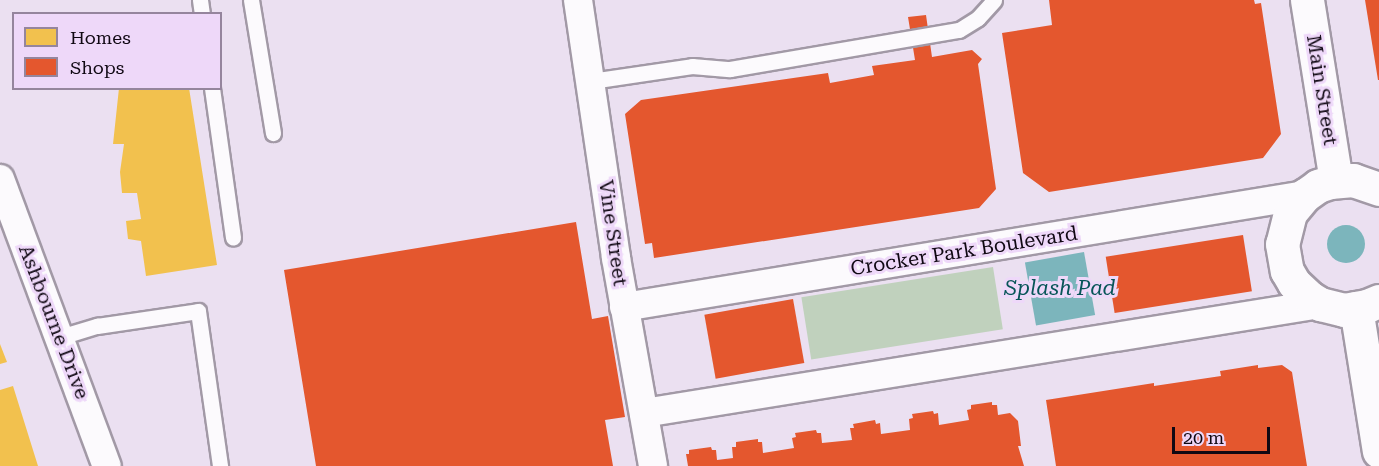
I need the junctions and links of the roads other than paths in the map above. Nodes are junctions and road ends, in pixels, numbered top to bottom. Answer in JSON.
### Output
{"nodes":[{"id":1,"x":251,"y":0,"type":"edge"},
{"id":2,"x":578,"y":0,"type":"edge"},
{"id":3,"x":994,"y":0,"type":"edge"},
{"id":4,"x":1307,"y":0,"type":"edge"},
{"id":5,"x":591,"y":81,"type":"junction"},
{"id":6,"x":212,"y":90,"type":"edge"},
{"id":7,"x":273,"y":133,"type":"dead end"},
{"id":8,"x":0,"y":179,"type":"edge"},
{"id":9,"x":1336,"y":181,"type":"junction"},
{"id":10,"x":1376,"y":186,"type":"edge"},
{"id":11,"x":1305,"y":195,"type":"junction"},
{"id":12,"x":233,"y":238,"type":"dead end"},
{"id":13,"x":1320,"y":304,"type":"junction"},
{"id":14,"x":1367,"y":305,"type":"edge"},
{"id":15,"x":624,"y":307,"type":"junction"},
{"id":16,"x":60,"y":337,"type":"junction"},
{"id":17,"x":644,"y":413,"type":"junction"},
{"id":18,"x":1379,"y":451,"type":"edge"},
{"id":19,"x":107,"y":466,"type":"edge"},
{"id":20,"x":220,"y":466,"type":"edge"},
{"id":21,"x":653,"y":466,"type":"edge"}],
"edges":[{"from":1,"to":7,"type":"lane"},
{"from":2,"to":5,"type":"street","name":"Vine Street"},
{"from":3,"to":5,"type":"lane"},
{"from":4,"to":9,"type":"street","name":"Main Street"},
{"from":5,"to":15,"type":"street","name":"Vine Street"},
{"from":6,"to":12,"type":"lane"},
{"from":8,"to":16,"type":"street","name":"Ashbourne Drive"},
{"from":9,"to":10,"type":"street","name":"Crocker Park Boulevard"},
{"from":9,"to":11,"type":"street","name":"Crocker Park Boulevard"},
{"from":11,"to":13,"type":"street","name":"Crocker Park Boulevard"},
{"from":11,"to":15,"type":"street","name":"Crocker Park Boulevard"},
{"from":13,"to":14,"type":"street"},
{"from":13,"to":17,"type":"street"},
{"from":14,"to":18,"type":"street"},
{"from":15,"to":17,"type":"street","name":"Vine Street"},
{"from":16,"to":19,"type":"street","name":"Ashbourne Drive"},
{"from":16,"to":20,"type":"lane"},
{"from":17,"to":21,"type":"street","name":"Vine Street"}]}
